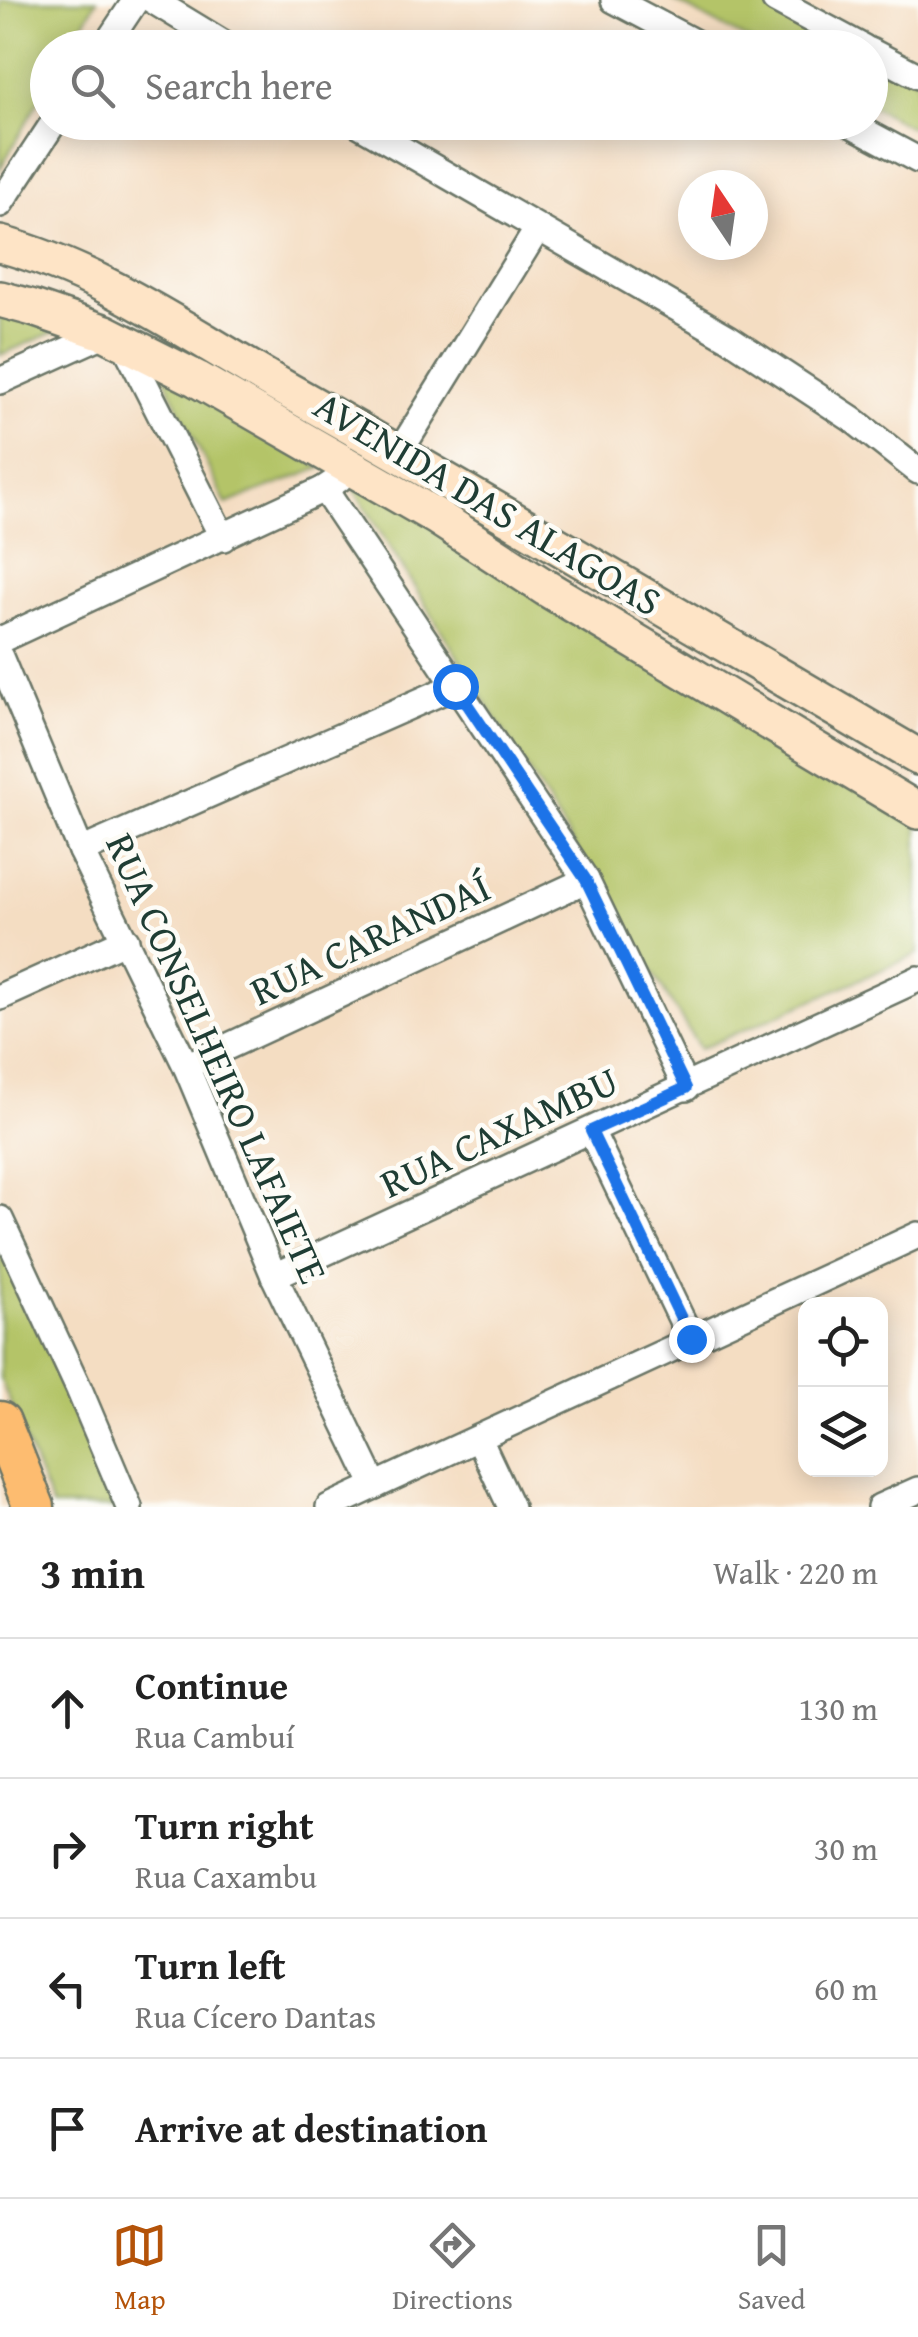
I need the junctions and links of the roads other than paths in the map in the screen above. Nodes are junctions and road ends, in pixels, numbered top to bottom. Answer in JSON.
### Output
{"nodes":[{"id":1,"x":136,"y":0,"type":"edge"},
{"id":2,"x":152,"y":0,"type":"edge"},
{"id":3,"x":614,"y":0,"type":"edge"},
{"id":4,"x":775,"y":0,"type":"edge"},
{"id":5,"x":116,"y":30,"type":"edge"},
{"id":6,"x":202,"y":30,"type":"edge"},
{"id":7,"x":671,"y":30,"type":"edge"},
{"id":8,"x":831,"y":30,"type":"edge"},
{"id":9,"x":888,"y":60,"type":"edge"},
{"id":10,"x":918,"y":76,"type":"edge"},
{"id":11,"x":42,"y":140,"type":"edge"},
{"id":12,"x":386,"y":140,"type":"edge"},
{"id":13,"x":881,"y":140,"type":"edge"},
{"id":14,"x":918,"y":160,"type":"edge"},
{"id":15,"x":0,"y":204,"type":"edge"},
{"id":16,"x":538,"y":228,"type":"junction"},
{"id":17,"x":0,"y":244,"type":"edge"},
{"id":18,"x":0,"y":299,"type":"edge"},
{"id":19,"x":114,"y":336,"type":"junction"},
{"id":20,"x":0,"y":382,"type":"edge"},
{"id":21,"x":399,"y":453,"type":"junction"},
{"id":22,"x":918,"y":472,"type":"edge"},
{"id":23,"x":338,"y":479,"type":"junction"},
{"id":24,"x":224,"y":538,"type":"junction"},
{"id":25,"x":0,"y":640,"type":"edge"},
{"id":26,"x":0,"y":657,"type":"edge"},
{"id":27,"x":455,"y":686,"type":"junction"},
{"id":28,"x":918,"y":757,"type":"edge"},
{"id":29,"x":918,"y":811,"type":"edge"},
{"id":30,"x":81,"y":852,"type":"junction"},
{"id":31,"x":586,"y":880,"type":"junction"},
{"id":32,"x":126,"y":940,"type":"junction"},
{"id":33,"x":918,"y":979,"type":"edge"},
{"id":34,"x":0,"y":997,"type":"edge"},
{"id":35,"x":186,"y":1066,"type":"junction"},
{"id":36,"x":686,"y":1088,"type":"junction"},
{"id":37,"x":591,"y":1131,"type":"junction"},
{"id":38,"x":0,"y":1219,"type":"edge"},
{"id":39,"x":918,"y":1236,"type":"edge"},
{"id":40,"x":274,"y":1276,"type":"junction"},
{"id":41,"x":691,"y":1339,"type":"junction"},
{"id":42,"x":0,"y":1422,"type":"edge"},
{"id":43,"x":478,"y":1438,"type":"junction"},
{"id":44,"x":375,"y":1486,"type":"junction"},
{"id":45,"x":918,"y":1490,"type":"edge"},
{"id":46,"x":34,"y":1507,"type":"edge"},
{"id":47,"x":129,"y":1507,"type":"edge"},
{"id":48,"x":329,"y":1507,"type":"edge"},
{"id":49,"x":510,"y":1507,"type":"edge"},
{"id":50,"x":880,"y":1507,"type":"edge"}],
"edges":[{"from":1,"to":5,"type":"street"},
{"from":2,"to":6,"type":"street"},
{"from":3,"to":7,"type":"street"},
{"from":4,"to":8,"type":"street"},
{"from":9,"to":10,"type":"street"},
{"from":11,"to":15,"type":"street"},
{"from":12,"to":16,"type":"street"},
{"from":13,"to":14,"type":"street"},
{"from":16,"to":21,"type":"street"},
{"from":16,"to":22,"type":"street"},
{"from":17,"to":21,"type":"main road","name":"AVENIDA DAS ALAGOAS"},
{"from":18,"to":19,"type":"main road","name":"AVENIDA DAS ALAGOAS"},
{"from":19,"to":20,"type":"street"},
{"from":19,"to":23,"type":"main road","name":"AVENIDA DAS ALAGOAS"},
{"from":19,"to":24,"type":"street"},
{"from":21,"to":28,"type":"main road","name":"AVENIDA DAS ALAGOAS"},
{"from":23,"to":24,"type":"street"},
{"from":23,"to":27,"type":"street"},
{"from":23,"to":29,"type":"main road","name":"AVENIDA DAS ALAGOAS"},
{"from":24,"to":25,"type":"street"},
{"from":26,"to":30,"type":"street","name":"RUA CONSELHEIRO LAFAIETE"},
{"from":27,"to":30,"type":"street"},
{"from":27,"to":31,"type":"street"},
{"from":30,"to":32,"type":"street","name":"RUA CONSELHEIRO LAFAIETE"},
{"from":31,"to":35,"type":"street","name":"RUA CARANDAÍ"},
{"from":31,"to":36,"type":"street"},
{"from":32,"to":34,"type":"street"},
{"from":32,"to":35,"type":"street","name":"RUA CONSELHEIRO LAFAIETE"},
{"from":33,"to":36,"type":"street","name":"RUA CAXAMBU"},
{"from":35,"to":40,"type":"street","name":"RUA CONSELHEIRO LAFAIETE"},
{"from":36,"to":37,"type":"street","name":"RUA CAXAMBU"},
{"from":37,"to":40,"type":"street","name":"RUA CAXAMBU"},
{"from":37,"to":41,"type":"street"},
{"from":38,"to":47,"type":"street"},
{"from":39,"to":41,"type":"street"},
{"from":40,"to":44,"type":"street","name":"RUA CONSELHEIRO LAFAIETE"},
{"from":41,"to":43,"type":"street"},
{"from":42,"to":46,"type":"main road"},
{"from":43,"to":44,"type":"street"},
{"from":43,"to":49,"type":"street"},
{"from":44,"to":48,"type":"street"},
{"from":45,"to":50,"type":"street"}]}
